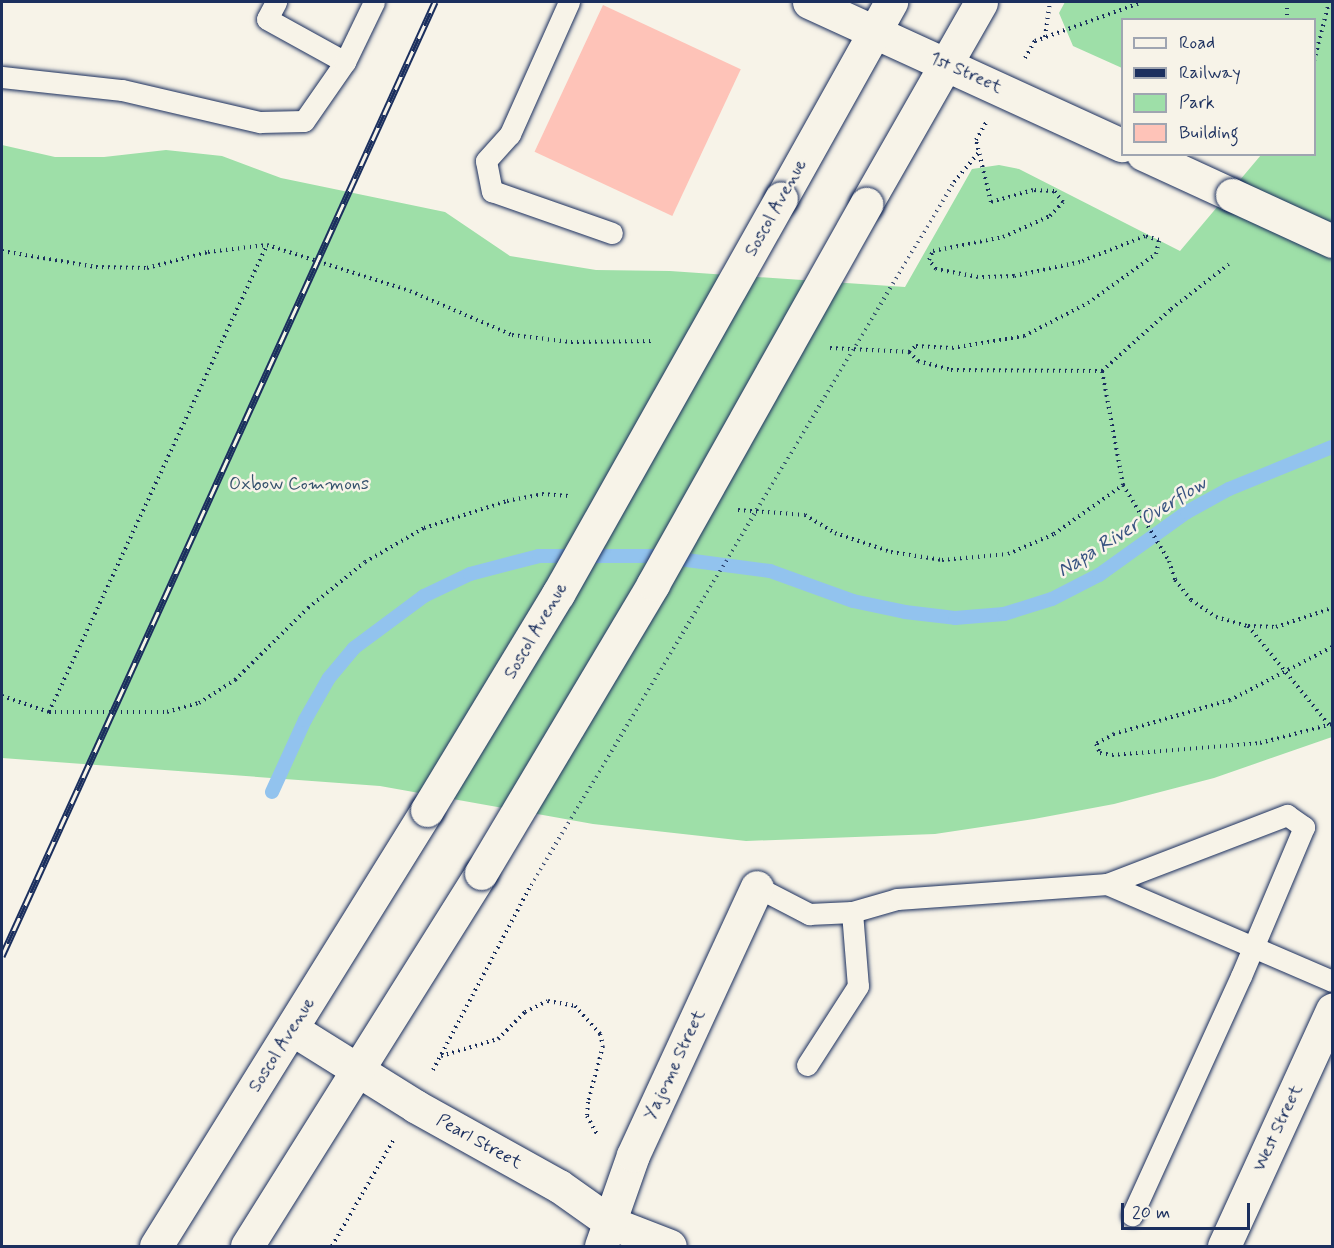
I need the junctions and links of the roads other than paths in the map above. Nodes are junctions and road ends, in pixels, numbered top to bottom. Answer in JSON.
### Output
{"nodes":[{"id":1,"x":276,"y":2,"type":"edge"},
{"id":2,"x":374,"y":2,"type":"edge"},
{"id":3,"x":569,"y":2,"type":"edge"},
{"id":4,"x":809,"y":2,"type":"edge"},
{"id":5,"x":891,"y":2,"type":"edge"},
{"id":6,"x":981,"y":2,"type":"edge"},
{"id":7,"x":874,"y":31,"type":"junction"},
{"id":8,"x":345,"y":62,"type":"junction"},
{"id":9,"x":946,"y":64,"type":"junction"},
{"id":10,"x":2,"y":76,"type":"edge"},
{"id":11,"x":1121,"y":145,"type":"edge"},
{"id":12,"x":1147,"y":156,"type":"edge"},
{"id":13,"x":612,"y":233,"type":"dead end"},
{"id":14,"x":1332,"y":241,"type":"edge"},
{"id":15,"x":1107,"y":884,"type":"junction"},
{"id":16,"x":757,"y":887,"type":"joint"},
{"id":17,"x":852,"y":912,"type":"junction"},
{"id":18,"x":1254,"y":945,"type":"junction"},
{"id":19,"x":1332,"y":981,"type":"edge"},
{"id":20,"x":1332,"y":1010,"type":"edge"},
{"id":21,"x":292,"y":1029,"type":"junction"},
{"id":22,"x":807,"y":1065,"type":"dead end"},
{"id":23,"x":358,"y":1071,"type":"junction"},
{"id":24,"x":1132,"y":1215,"type":"dead end"},
{"id":25,"x":606,"y":1235,"type":"edge"},
{"id":26,"x":1230,"y":1244,"type":"edge"},
{"id":27,"x":156,"y":1246,"type":"edge"},
{"id":28,"x":247,"y":1246,"type":"edge"},
{"id":29,"x":670,"y":1246,"type":"edge"}],
"edges":[{"from":1,"to":8,"type":"lane"},
{"from":2,"to":8,"type":"lane"},
{"from":3,"to":13,"type":"lane"},
{"from":4,"to":7,"type":"main road","name":"1st Street"},
{"from":5,"to":7,"type":"main road","name":"Soscol Avenue"},
{"from":6,"to":9,"type":"main road"},
{"from":7,"to":9,"type":"main road","name":"1st Street"},
{"from":7,"to":21,"type":"main road","name":"Soscol Avenue","bridge":true},
{"from":8,"to":10,"type":"lane"},
{"from":9,"to":11,"type":"main road","name":"1st Street"},
{"from":9,"to":23,"type":"main road","bridge":true},
{"from":12,"to":14,"type":"main road","bridge":true},
{"from":15,"to":17,"type":"lane"},
{"from":15,"to":18,"type":"lane"},
{"from":15,"to":18,"type":"lane"},
{"from":16,"to":17,"type":"lane"},
{"from":16,"to":25,"type":"main road","name":"Yajome Street"},
{"from":17,"to":22,"type":"lane"},
{"from":18,"to":19,"type":"lane"},
{"from":18,"to":24,"type":"lane"},
{"from":20,"to":26,"type":"main road","name":"West Street"},
{"from":21,"to":23,"type":"main road","name":"Pearl Street"},
{"from":21,"to":27,"type":"main road","name":"Soscol Avenue"},
{"from":23,"to":25,"type":"main road","name":"Pearl Street"},
{"from":23,"to":28,"type":"main road"},
{"from":25,"to":29,"type":"main road","name":"Pearl Street"}]}
